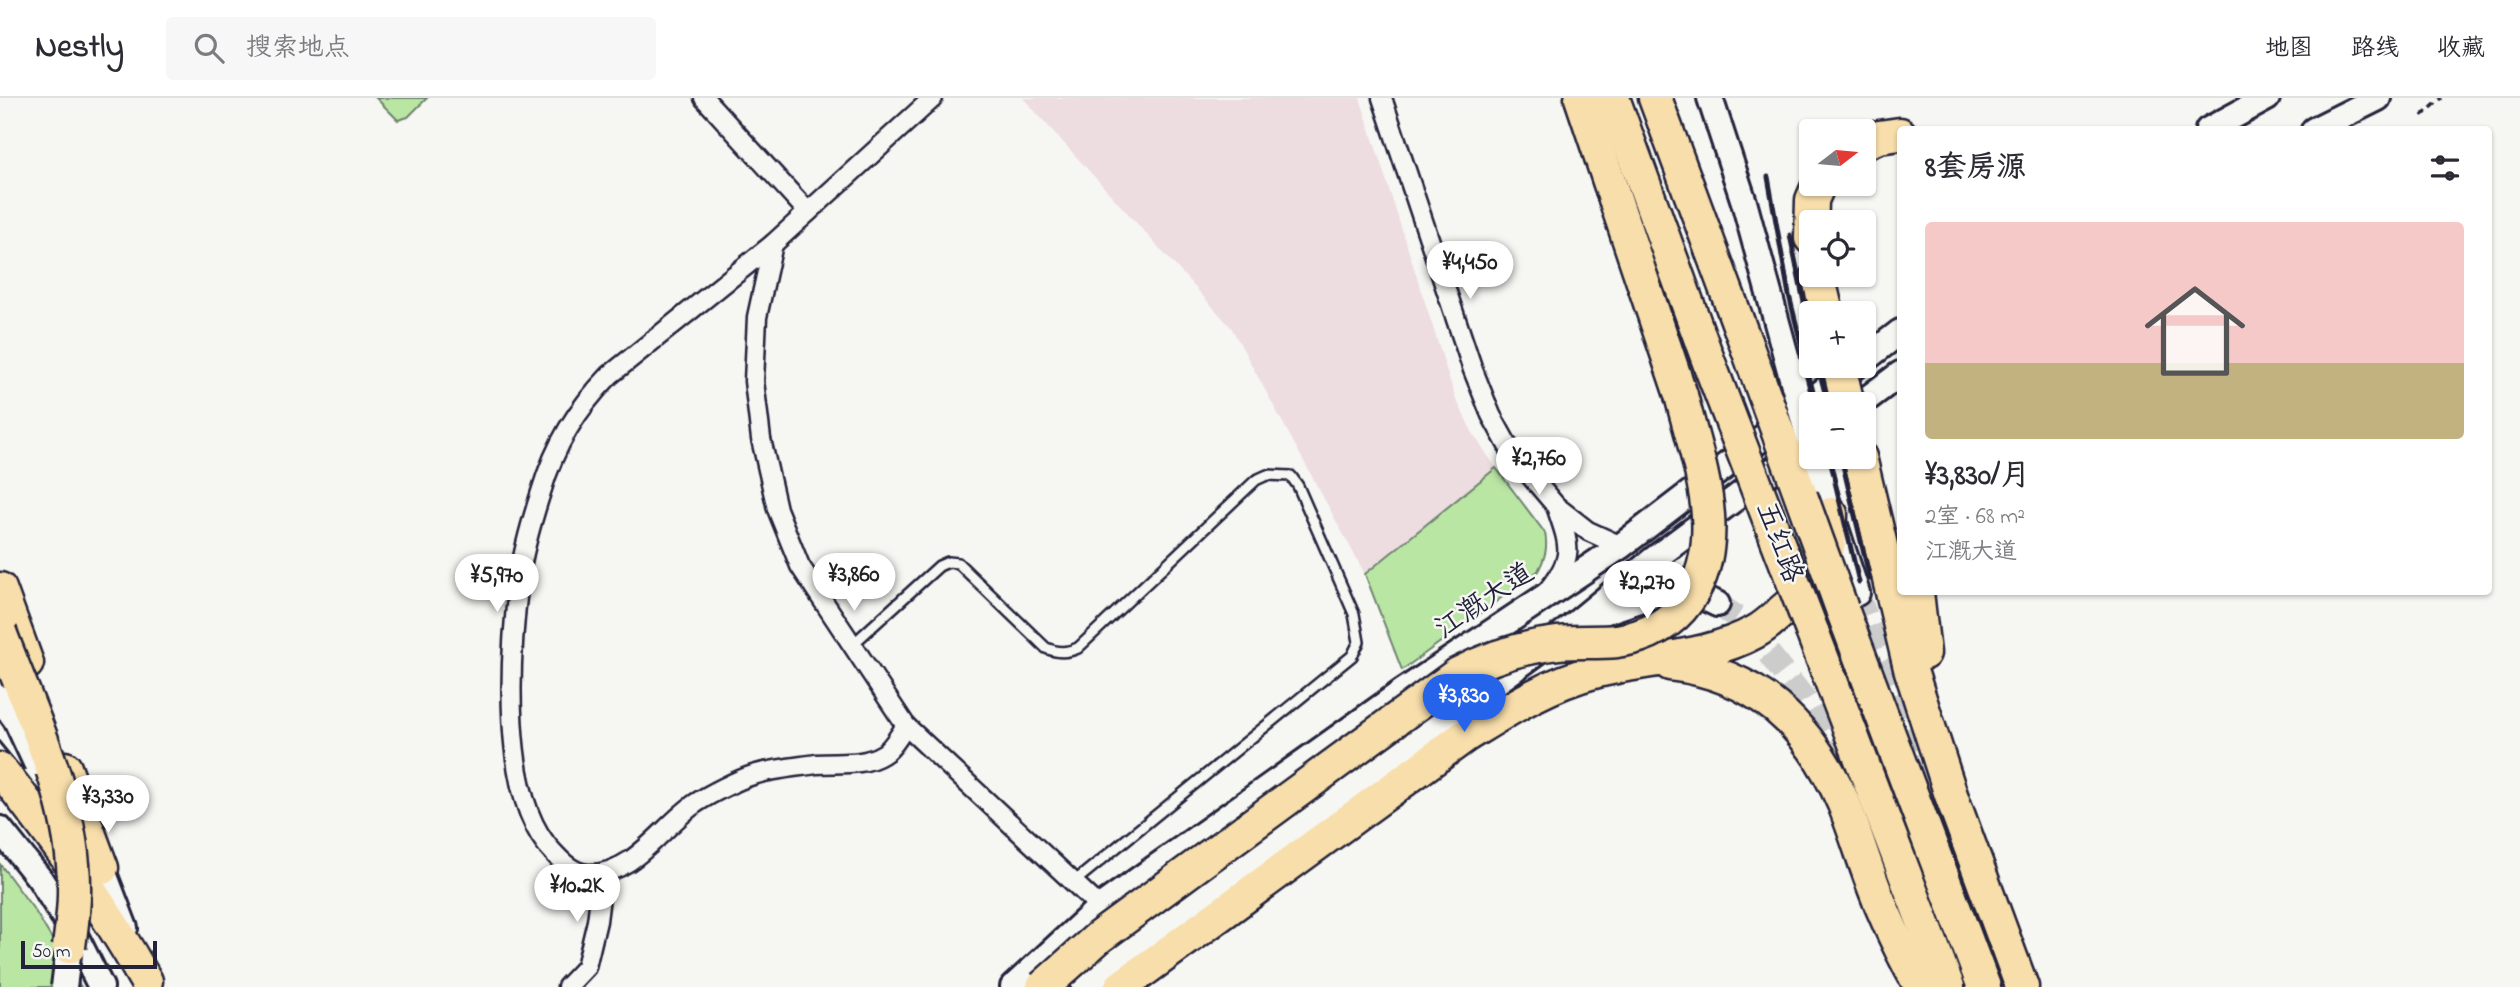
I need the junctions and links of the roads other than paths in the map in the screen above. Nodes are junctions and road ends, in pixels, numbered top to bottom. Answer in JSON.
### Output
{"nodes":[{"id":1,"x":704,"y":98,"type":"edge"},
{"id":2,"x":933,"y":98,"type":"edge"},
{"id":3,"x":1382,"y":98,"type":"edge"},
{"id":4,"x":1581,"y":98,"type":"edge"},
{"id":5,"x":1613,"y":98,"type":"edge"},
{"id":6,"x":1655,"y":98,"type":"edge"},
{"id":7,"x":1710,"y":98,"type":"edge"},
{"id":8,"x":2267,"y":98,"type":"edge"},
{"id":9,"x":2378,"y":98,"type":"edge"},
{"id":10,"x":2215,"y":126,"type":"edge"},
{"id":11,"x":2322,"y":126,"type":"edge"},
{"id":12,"x":1897,"y":134,"type":"edge"},
{"id":13,"x":1876,"y":138,"type":"edge"},
{"id":14,"x":808,"y":212,"type":"junction"},
{"id":15,"x":773,"y":244,"type":"junction"},
{"id":16,"x":1897,"y":334,"type":"edge"},
{"id":17,"x":1876,"y":351,"type":"edge"},
{"id":18,"x":1897,"y":376,"type":"edge"},
{"id":19,"x":1840,"y":378,"type":"edge"},
{"id":20,"x":1876,"y":392,"type":"edge"},
{"id":21,"x":1799,"y":402,"type":"edge"},
{"id":22,"x":1799,"y":453,"type":"edge"},
{"id":23,"x":1817,"y":469,"type":"edge"},
{"id":24,"x":1863,"y":469,"type":"edge"},
{"id":25,"x":1556,"y":506,"type":"junction"},
{"id":26,"x":1831,"y":514,"type":"junction"},
{"id":27,"x":1621,"y":547,"type":"junction"},
{"id":28,"x":0,"y":589,"type":"edge"},
{"id":29,"x":1917,"y":595,"type":"edge"},
{"id":30,"x":1850,"y":601,"type":"junction"},
{"id":31,"x":1536,"y":604,"type":"junction"},
{"id":32,"x":1717,"y":604,"type":"tunnel mouth"},
{"id":33,"x":1578,"y":621,"type":"junction"},
{"id":34,"x":0,"y":632,"type":"edge"},
{"id":35,"x":852,"y":645,"type":"junction"},
{"id":36,"x":1627,"y":665,"type":"junction"},
{"id":37,"x":0,"y":698,"type":"edge"},
{"id":38,"x":0,"y":722,"type":"edge"},
{"id":39,"x":906,"y":726,"type":"junction"},
{"id":40,"x":0,"y":769,"type":"edge"},
{"id":41,"x":1951,"y":795,"type":"junction"},
{"id":42,"x":0,"y":829,"type":"edge"},
{"id":43,"x":102,"y":868,"type":"junction"},
{"id":44,"x":603,"y":873,"type":"junction"},
{"id":45,"x":1074,"y":882,"type":"junction"},
{"id":46,"x":1100,"y":907,"type":"junction"},
{"id":47,"x":69,"y":947,"type":"junction"},
{"id":48,"x":147,"y":984,"type":"edge"},
{"id":49,"x":64,"y":987,"type":"edge"},
{"id":50,"x":101,"y":987,"type":"edge"},
{"id":51,"x":568,"y":987,"type":"edge"},
{"id":52,"x":1013,"y":987,"type":"edge"},
{"id":53,"x":1043,"y":987,"type":"edge"},
{"id":54,"x":1084,"y":987,"type":"edge"},
{"id":55,"x":1121,"y":987,"type":"edge"},
{"id":56,"x":1921,"y":987,"type":"edge"},
{"id":57,"x":1948,"y":987,"type":"edge"},
{"id":58,"x":1984,"y":987,"type":"edge"},
{"id":59,"x":2022,"y":987,"type":"edge"}],
"edges":[{"from":1,"to":14,"type":"street"},
{"from":2,"to":14,"type":"street"},
{"from":3,"to":25,"type":"street"},
{"from":4,"to":53,"type":"highway","bridge":true},
{"from":5,"to":57,"type":"highway","name":"五红路","bridge":true},
{"from":6,"to":30,"type":"highway","name":"五红路","bridge":true},
{"from":7,"to":21,"type":"main road","bridge":true},
{"from":8,"to":10,"type":"main road"},
{"from":9,"to":11,"type":"main road"},
{"from":12,"to":13,"type":"highway"},
{"from":14,"to":15,"type":"street"},
{"from":15,"to":35,"type":"street"},
{"from":15,"to":44,"type":"street"},
{"from":16,"to":17,"type":"main road"},
{"from":18,"to":20,"type":"main road"},
{"from":19,"to":27,"type":"main road","name":"江溉大道"},
{"from":22,"to":33,"type":"main road"},
{"from":23,"to":26,"type":"main road"},
{"from":24,"to":41,"type":"highway"},
{"from":25,"to":27,"type":"street"},
{"from":25,"to":31,"type":"street"},
{"from":26,"to":30,"type":"main road"},
{"from":26,"to":36,"type":"highway"},
{"from":27,"to":31,"type":"main road","name":"江溉大道"},
{"from":28,"to":43,"type":"highway"},
{"from":29,"to":41,"type":"highway"},
{"from":30,"to":58,"type":"highway","name":"五红路"},
{"from":31,"to":46,"type":"main road","name":"江溉大道"},
{"from":32,"to":33,"type":"main road"},
{"from":33,"to":54,"type":"main road"},
{"from":34,"to":47,"type":"highway","bridge":true},
{"from":35,"to":39,"type":"street"},
{"from":35,"to":45,"type":"lane"},
{"from":36,"to":55,"type":"highway"},
{"from":36,"to":56,"type":"highway"},
{"from":37,"to":47,"type":"main road","bridge":true},
{"from":38,"to":43,"type":"main road"},
{"from":39,"to":44,"type":"street"},
{"from":39,"to":45,"type":"street"},
{"from":40,"to":48,"type":"highway"},
{"from":41,"to":59,"type":"highway"},
{"from":42,"to":50,"type":"main road"},
{"from":43,"to":48,"type":"main road"},
{"from":44,"to":51,"type":"street"},
{"from":45,"to":46,"type":"street"},
{"from":46,"to":52,"type":"main road","name":"江溉大道"},
{"from":47,"to":49,"type":"main road","bridge":true}]}
